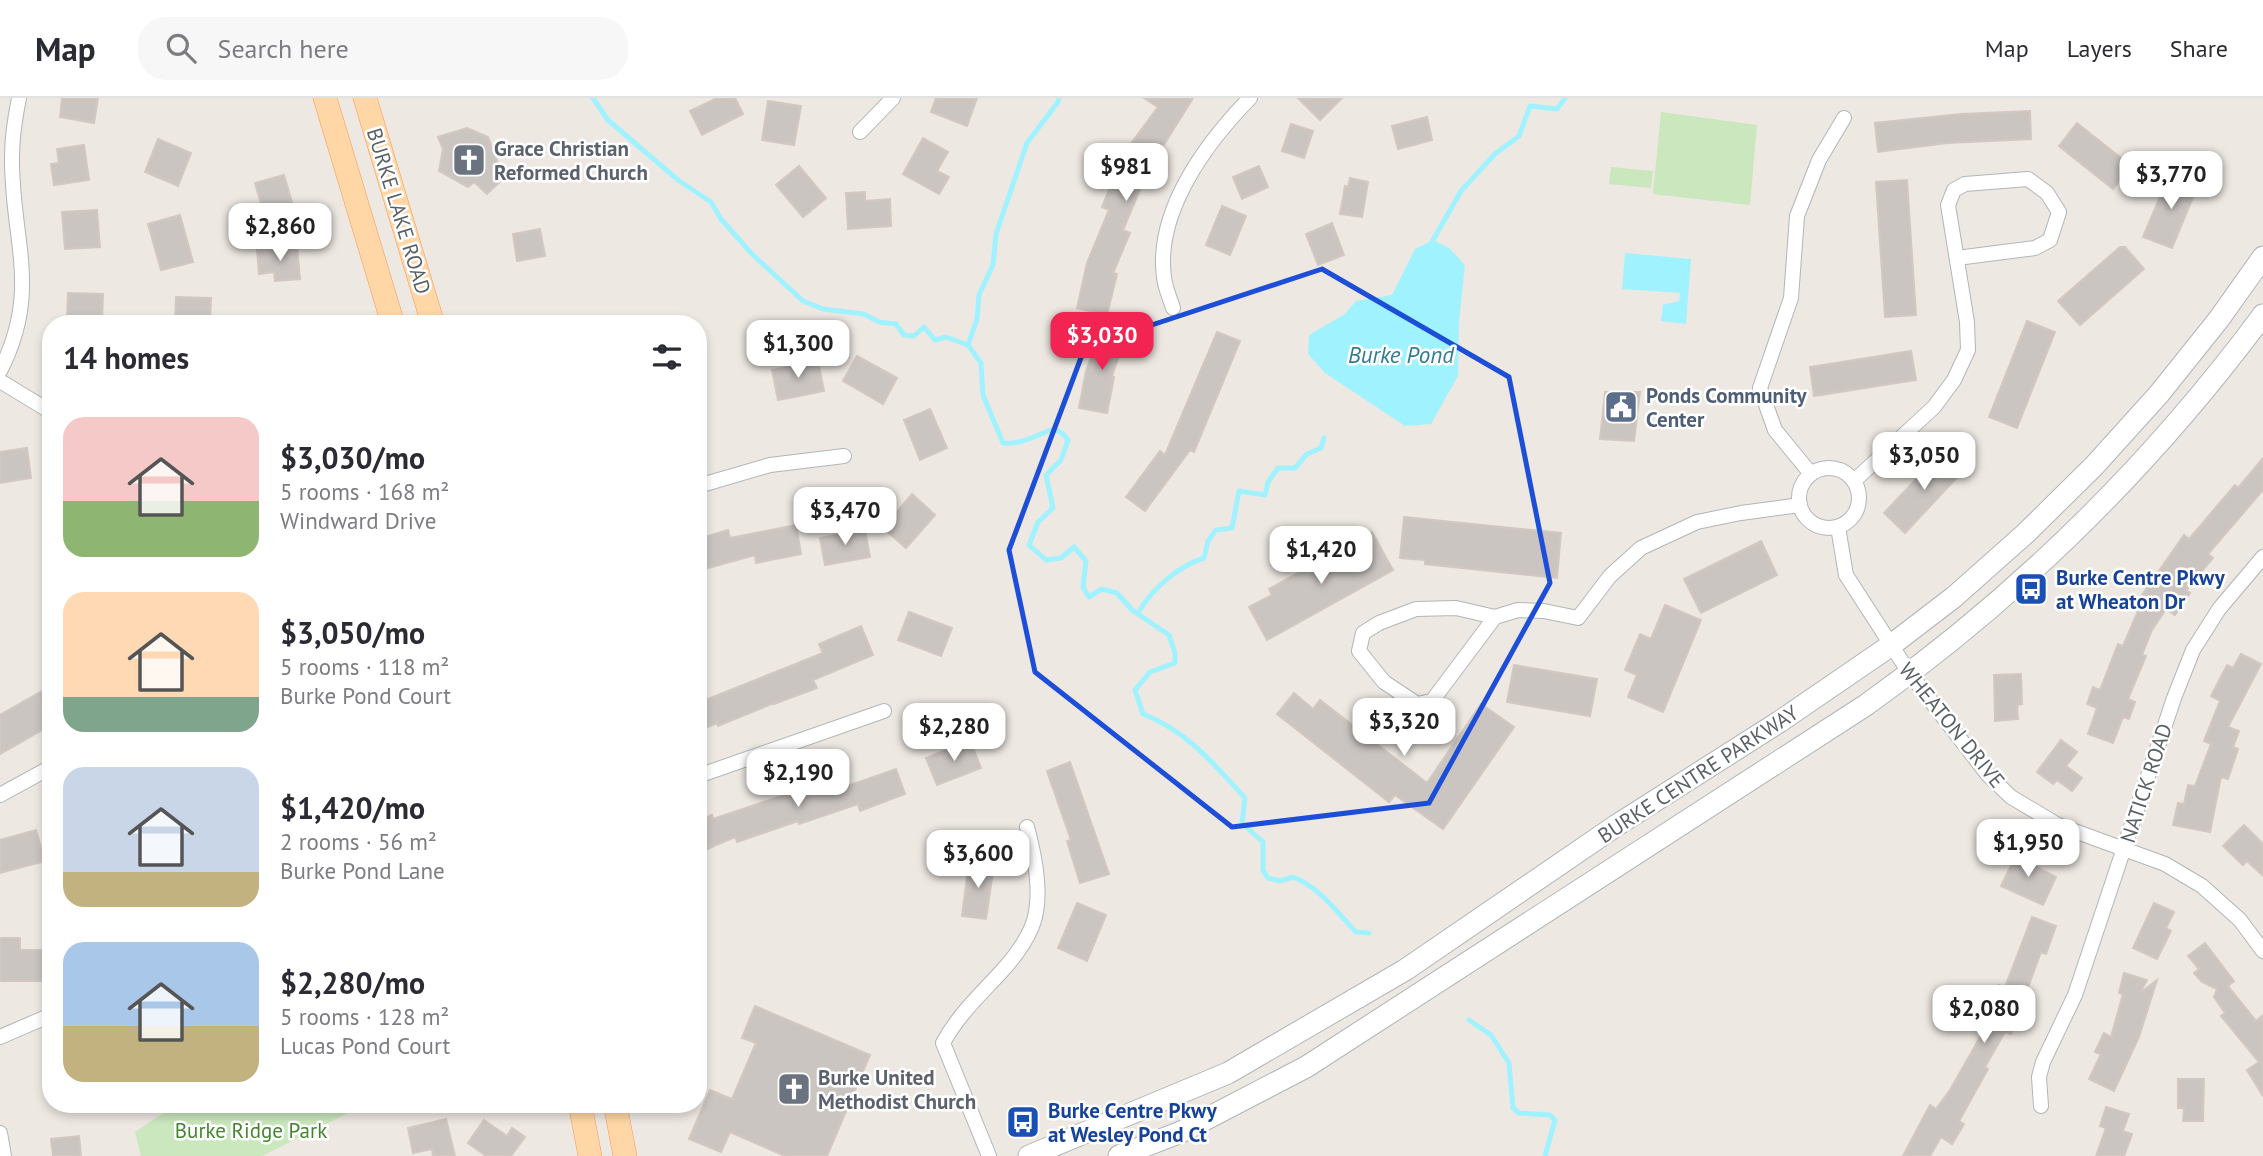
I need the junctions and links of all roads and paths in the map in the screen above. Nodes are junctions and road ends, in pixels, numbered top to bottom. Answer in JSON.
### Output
{"nodes":[{"id":1,"x":19,"y":98,"type":"edge"},
{"id":2,"x":325,"y":98,"type":"edge"},
{"id":3,"x":366,"y":98,"type":"edge"},
{"id":4,"x":892,"y":98,"type":"edge"},
{"id":5,"x":1250,"y":98,"type":"edge"},
{"id":6,"x":1844,"y":118,"type":"dead end"},
{"id":7,"x":860,"y":132,"type":"dead end"},
{"id":8,"x":6,"y":159,"type":"edge"},
{"id":9,"x":2263,"y":257,"type":"edge"},
{"id":10,"x":1957,"y":258,"type":"junction"},
{"id":11,"x":1173,"y":308,"type":"dead end"},
{"id":12,"x":390,"y":315,"type":"edge"},
{"id":13,"x":430,"y":315,"type":"edge"},
{"id":14,"x":2263,"y":315,"type":"edge"},
{"id":15,"x":0,"y":370,"type":"edge"},
{"id":16,"x":0,"y":382,"type":"edge"},
{"id":17,"x":42,"y":407,"type":"edge"},
{"id":18,"x":844,"y":456,"type":"dead end"},
{"id":19,"x":1811,"y":474,"type":"junction"},
{"id":20,"x":1854,"y":481,"type":"junction"},
{"id":21,"x":707,"y":483,"type":"edge"},
{"id":22,"x":1800,"y":505,"type":"junction"},
{"id":23,"x":1838,"y":527,"type":"junction"},
{"id":24,"x":2263,"y":557,"type":"edge"},
{"id":25,"x":1495,"y":617,"type":"junction"},
{"id":26,"x":1890,"y":646,"type":"junction"},
{"id":27,"x":1910,"y":674,"type":"junction"},
{"id":28,"x":884,"y":711,"type":"dead end"},
{"id":29,"x":42,"y":771,"type":"edge"},
{"id":30,"x":707,"y":773,"type":"edge"},
{"id":31,"x":0,"y":795,"type":"edge"},
{"id":32,"x":1027,"y":827,"type":"dead end"},
{"id":33,"x":2124,"y":849,"type":"junction"},
{"id":34,"x":2263,"y":951,"type":"edge"},
{"id":35,"x":42,"y":1020,"type":"edge"},
{"id":36,"x":0,"y":1037,"type":"edge"},
{"id":37,"x":2041,"y":1106,"type":"dead end"},
{"id":38,"x":582,"y":1113,"type":"edge"},
{"id":39,"x":617,"y":1113,"type":"edge"},
{"id":40,"x":0,"y":1133,"type":"edge"},
{"id":41,"x":4,"y":1156,"type":"edge"},
{"id":42,"x":590,"y":1156,"type":"edge"},
{"id":43,"x":625,"y":1156,"type":"edge"},
{"id":44,"x":989,"y":1156,"type":"edge"},
{"id":45,"x":1029,"y":1156,"type":"edge"},
{"id":46,"x":1119,"y":1156,"type":"edge"}],
"edges":[{"from":1,"to":8,"type":"street"},
{"from":2,"to":12,"type":"main road","name":"BURKE LAKE ROAD"},
{"from":3,"to":13,"type":"main road","name":"BURKE LAKE ROAD"},
{"from":4,"to":7,"type":"street"},
{"from":5,"to":11,"type":"street"},
{"from":6,"to":19,"type":"street"},
{"from":8,"to":15,"type":"street"},
{"from":9,"to":26,"type":"main road","name":"BURKE CENTRE PARKWAY"},
{"from":10,"to":10,"type":"street"},
{"from":10,"to":20,"type":"street"},
{"from":14,"to":27,"type":"main road","name":"BURKE CENTRE PARKWAY"},
{"from":16,"to":17,"type":"street"},
{"from":18,"to":21,"type":"street"},
{"from":19,"to":20,"type":"street"},
{"from":19,"to":22,"type":"street"},
{"from":20,"to":23,"type":"street"},
{"from":22,"to":23,"type":"street"},
{"from":22,"to":25,"type":"street"},
{"from":23,"to":26,"type":"street","name":"WHEATON DRIVE"},
{"from":24,"to":33,"type":"street","name":"NATICK ROAD"},
{"from":25,"to":25,"type":"street"},
{"from":26,"to":27,"type":"street","name":"WHEATON DRIVE"},
{"from":26,"to":45,"type":"main road","name":"BURKE CENTRE PARKWAY"},
{"from":27,"to":33,"type":"street","name":"WHEATON DRIVE"},
{"from":27,"to":46,"type":"main road","name":"BURKE CENTRE PARKWAY"},
{"from":28,"to":30,"type":"street"},
{"from":29,"to":31,"type":"street"},
{"from":32,"to":44,"type":"street"},
{"from":33,"to":34,"type":"street","name":"WHEATON DRIVE"},
{"from":33,"to":37,"type":"street","name":"NATICK ROAD"},
{"from":35,"to":36,"type":"street"},
{"from":38,"to":42,"type":"main road"},
{"from":39,"to":43,"type":"main road"},
{"from":40,"to":41,"type":"street"}]}
